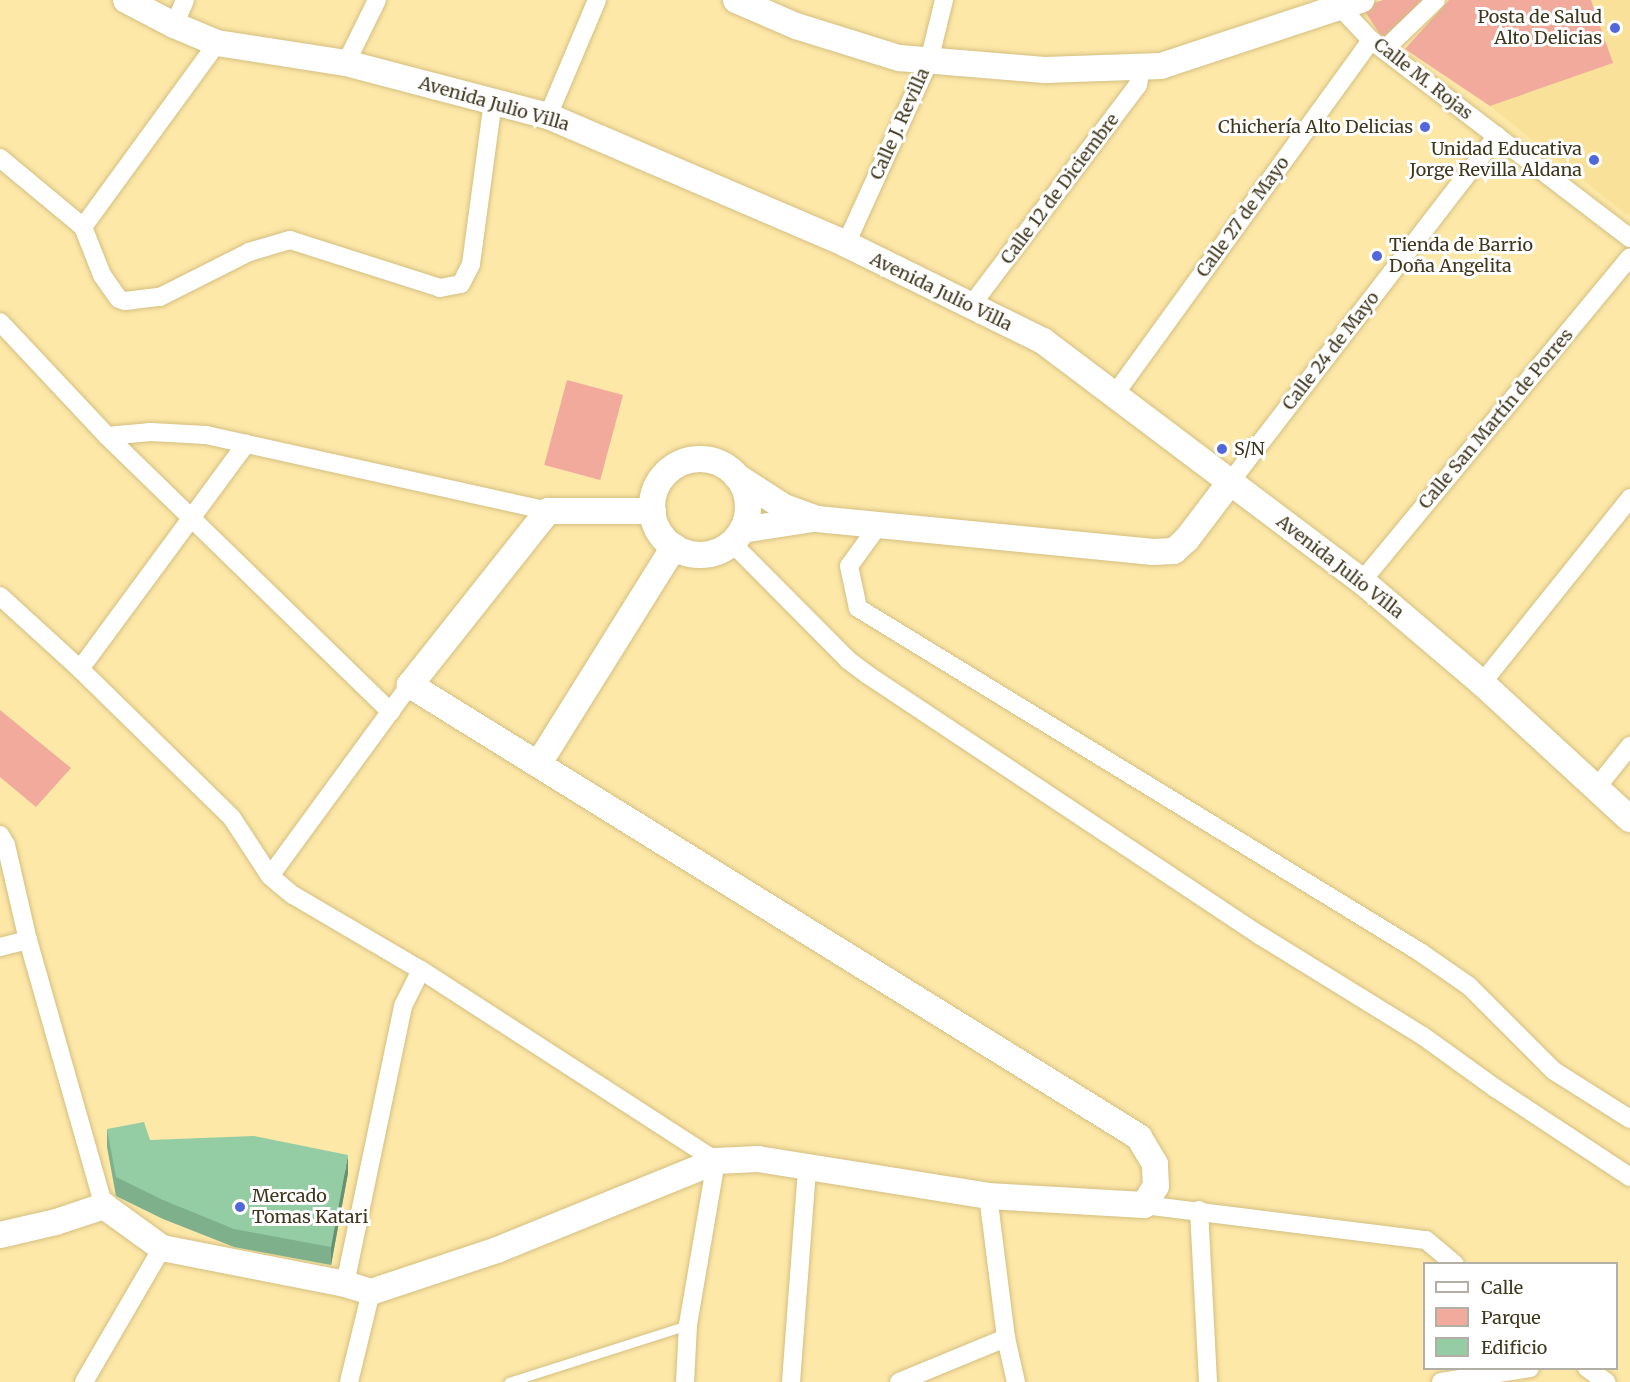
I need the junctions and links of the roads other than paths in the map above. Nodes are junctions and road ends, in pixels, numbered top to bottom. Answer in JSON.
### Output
{"nodes":[{"id":1,"x":126,"y":0,"type":"edge"},
{"id":2,"x":185,"y":0,"type":"edge"},
{"id":3,"x":377,"y":0,"type":"edge"},
{"id":4,"x":597,"y":0,"type":"edge"},
{"id":5,"x":736,"y":0,"type":"edge"},
{"id":6,"x":944,"y":0,"type":"edge"},
{"id":7,"x":1436,"y":0,"type":"edge"},
{"id":8,"x":1346,"y":2,"type":"edge"},
{"id":9,"x":174,"y":25,"type":"junction"},
{"id":10,"x":217,"y":43,"type":"junction"},
{"id":11,"x":1377,"y":45,"type":"junction"},
{"id":12,"x":929,"y":61,"type":"junction"},
{"id":13,"x":346,"y":63,"type":"junction"},
{"id":14,"x":1141,"y":66,"type":"junction"},
{"id":15,"x":493,"y":102,"type":"junction"},
{"id":16,"x":548,"y":116,"type":"junction"},
{"id":17,"x":1497,"y":136,"type":"junction"},
{"id":18,"x":0,"y":158,"type":"edge"},
{"id":19,"x":83,"y":227,"type":"junction"},
{"id":20,"x":1630,"y":238,"type":"edge"},
{"id":21,"x":846,"y":244,"type":"junction"},
{"id":22,"x":1630,"y":257,"type":"edge"},
{"id":23,"x":970,"y":307,"type":"junction"},
{"id":24,"x":1,"y":324,"type":"edge"},
{"id":25,"x":1115,"y":394,"type":"junction"},
{"id":26,"x":107,"y":436,"type":"junction"},
{"id":27,"x":246,"y":444,"type":"junction"},
{"id":28,"x":736,"y":476,"type":"junction"},
{"id":29,"x":1231,"y":481,"type":"junction"},
{"id":30,"x":1630,"y":498,"type":"edge"},
{"id":31,"x":548,"y":511,"type":"junction"},
{"id":32,"x":652,"y":511,"type":"junction"},
{"id":33,"x":191,"y":518,"type":"junction"},
{"id":34,"x":817,"y":519,"type":"junction"},
{"id":35,"x":878,"y":526,"type":"junction"},
{"id":36,"x":737,"y":536,"type":"junction"},
{"id":37,"x":674,"y":547,"type":"junction"},
{"id":38,"x":1362,"y":581,"type":"junction"},
{"id":39,"x":0,"y":596,"type":"edge"},
{"id":40,"x":80,"y":669,"type":"junction"},
{"id":41,"x":1482,"y":682,"type":"junction"},
{"id":42,"x":410,"y":685,"type":"junction"},
{"id":43,"x":391,"y":711,"type":"junction"},
{"id":44,"x":1630,"y":746,"type":"edge"},
{"id":45,"x":539,"y":763,"type":"junction"},
{"id":46,"x":1597,"y":787,"type":"junction"},
{"id":47,"x":1630,"y":819,"type":"edge"},
{"id":48,"x":0,"y":835,"type":"edge"},
{"id":49,"x":270,"y":876,"type":"junction"},
{"id":50,"x":28,"y":940,"type":"junction"},
{"id":51,"x":0,"y":947,"type":"edge"},
{"id":52,"x":421,"y":970,"type":"junction"},
{"id":53,"x":1630,"y":1119,"type":"edge"},
{"id":54,"x":716,"y":1161,"type":"junction"},
{"id":55,"x":807,"y":1167,"type":"junction"},
{"id":56,"x":1630,"y":1178,"type":"edge"},
{"id":57,"x":988,"y":1196,"type":"junction"},
{"id":58,"x":1144,"y":1205,"type":"junction"},
{"id":59,"x":104,"y":1206,"type":"junction"},
{"id":60,"x":1199,"y":1210,"type":"junction"},
{"id":61,"x":0,"y":1235,"type":"edge"},
{"id":62,"x":162,"y":1248,"type":"junction"},
{"id":63,"x":1454,"y":1262,"type":"edge"},
{"id":64,"x":345,"y":1284,"type":"junction"},
{"id":65,"x":371,"y":1292,"type":"junction"},
{"id":66,"x":688,"y":1325,"type":"junction"},
{"id":67,"x":1006,"y":1338,"type":"junction"},
{"id":68,"x":1517,"y":1370,"type":"edge"},
{"id":69,"x":1590,"y":1370,"type":"edge"},
{"id":70,"x":84,"y":1382,"type":"edge"},
{"id":71,"x":349,"y":1382,"type":"edge"},
{"id":72,"x":509,"y":1382,"type":"edge"},
{"id":73,"x":685,"y":1382,"type":"edge"},
{"id":74,"x":791,"y":1382,"type":"edge"},
{"id":75,"x":898,"y":1382,"type":"edge"},
{"id":76,"x":1016,"y":1382,"type":"edge"},
{"id":77,"x":1208,"y":1382,"type":"edge"},
{"id":78,"x":1441,"y":1382,"type":"edge"},
{"id":79,"x":1606,"y":1382,"type":"edge"}],
"edges":[{"from":1,"to":9,"type":"street","name":"Avenida Julio Villa"},
{"from":2,"to":9,"type":"street"},
{"from":3,"to":13,"type":"street"},
{"from":4,"to":16,"type":"street"},
{"from":5,"to":12,"type":"street"},
{"from":6,"to":12,"type":"street","name":"Calle J. Revilla"},
{"from":7,"to":11,"type":"street","name":"Calle 27 de Mayo"},
{"from":8,"to":11,"type":"street","name":"Calle M. Rojas"},
{"from":8,"to":14,"type":"street"},
{"from":9,"to":10,"type":"street","name":"Avenida Julio Villa"},
{"from":10,"to":13,"type":"street","name":"Avenida Julio Villa"},
{"from":10,"to":19,"type":"street"},
{"from":11,"to":17,"type":"street","name":"Calle M. Rojas"},
{"from":11,"to":25,"type":"street","name":"Calle 27 de Mayo"},
{"from":12,"to":14,"type":"street"},
{"from":12,"to":21,"type":"street","name":"Calle J. Revilla"},
{"from":13,"to":15,"type":"street","name":"Avenida Julio Villa"},
{"from":14,"to":23,"type":"street","name":"Calle 12 de Diciembre"},
{"from":15,"to":16,"type":"street","name":"Avenida Julio Villa"},
{"from":15,"to":19,"type":"street"},
{"from":16,"to":21,"type":"street","name":"Avenida Julio Villa"},
{"from":17,"to":20,"type":"street","name":"Calle M. Rojas"},
{"from":17,"to":29,"type":"street","name":"Calle 24 de Mayo"},
{"from":18,"to":19,"type":"street"},
{"from":21,"to":23,"type":"street","name":"Avenida Julio Villa"},
{"from":22,"to":38,"type":"street","name":"Calle San Martín de Porres"},
{"from":23,"to":25,"type":"street","name":"Avenida Julio Villa"},
{"from":24,"to":26,"type":"street"},
{"from":25,"to":29,"type":"street","name":"Avenida Julio Villa"},
{"from":26,"to":27,"type":"street"},
{"from":26,"to":33,"type":"street"},
{"from":27,"to":31,"type":"street"},
{"from":27,"to":33,"type":"street"},
{"from":28,"to":32,"type":"street"},
{"from":28,"to":34,"type":"street"},
{"from":28,"to":36,"type":"street"},
{"from":29,"to":35,"type":"street"},
{"from":29,"to":38,"type":"street","name":"Avenida Julio Villa"},
{"from":30,"to":41,"type":"street"},
{"from":31,"to":32,"type":"street"},
{"from":31,"to":42,"type":"street"},
{"from":32,"to":37,"type":"street"},
{"from":33,"to":40,"type":"street"},
{"from":33,"to":43,"type":"street"},
{"from":34,"to":35,"type":"street"},
{"from":34,"to":36,"type":"street"},
{"from":35,"to":53,"type":"street"},
{"from":36,"to":37,"type":"street"},
{"from":36,"to":56,"type":"street"},
{"from":37,"to":45,"type":"street"},
{"from":38,"to":41,"type":"street","name":"Avenida Julio Villa"},
{"from":39,"to":40,"type":"street"},
{"from":40,"to":49,"type":"street"},
{"from":41,"to":46,"type":"street","name":"Avenida Julio Villa"},
{"from":42,"to":43,"type":"street"},
{"from":42,"to":45,"type":"street"},
{"from":43,"to":49,"type":"street"},
{"from":44,"to":46,"type":"street"},
{"from":45,"to":58,"type":"street"},
{"from":46,"to":47,"type":"street","name":"Avenida Julio Villa"},
{"from":48,"to":50,"type":"street"},
{"from":49,"to":52,"type":"street"},
{"from":50,"to":51,"type":"street"},
{"from":50,"to":59,"type":"street"},
{"from":52,"to":54,"type":"street"},
{"from":52,"to":64,"type":"street"},
{"from":54,"to":55,"type":"street"},
{"from":54,"to":65,"type":"street"},
{"from":54,"to":66,"type":"street"},
{"from":55,"to":57,"type":"street"},
{"from":55,"to":74,"type":"street"},
{"from":57,"to":58,"type":"street"},
{"from":57,"to":67,"type":"street"},
{"from":58,"to":60,"type":"street"},
{"from":59,"to":61,"type":"street"},
{"from":59,"to":62,"type":"street"},
{"from":60,"to":63,"type":"street"},
{"from":60,"to":77,"type":"street"},
{"from":62,"to":64,"type":"street"},
{"from":62,"to":70,"type":"street"},
{"from":64,"to":65,"type":"street"},
{"from":65,"to":71,"type":"street"},
{"from":66,"to":72,"type":"lane"},
{"from":66,"to":73,"type":"street"},
{"from":67,"to":75,"type":"street"},
{"from":67,"to":76,"type":"street"},
{"from":68,"to":78,"type":"street"},
{"from":69,"to":79,"type":"street"}]}
